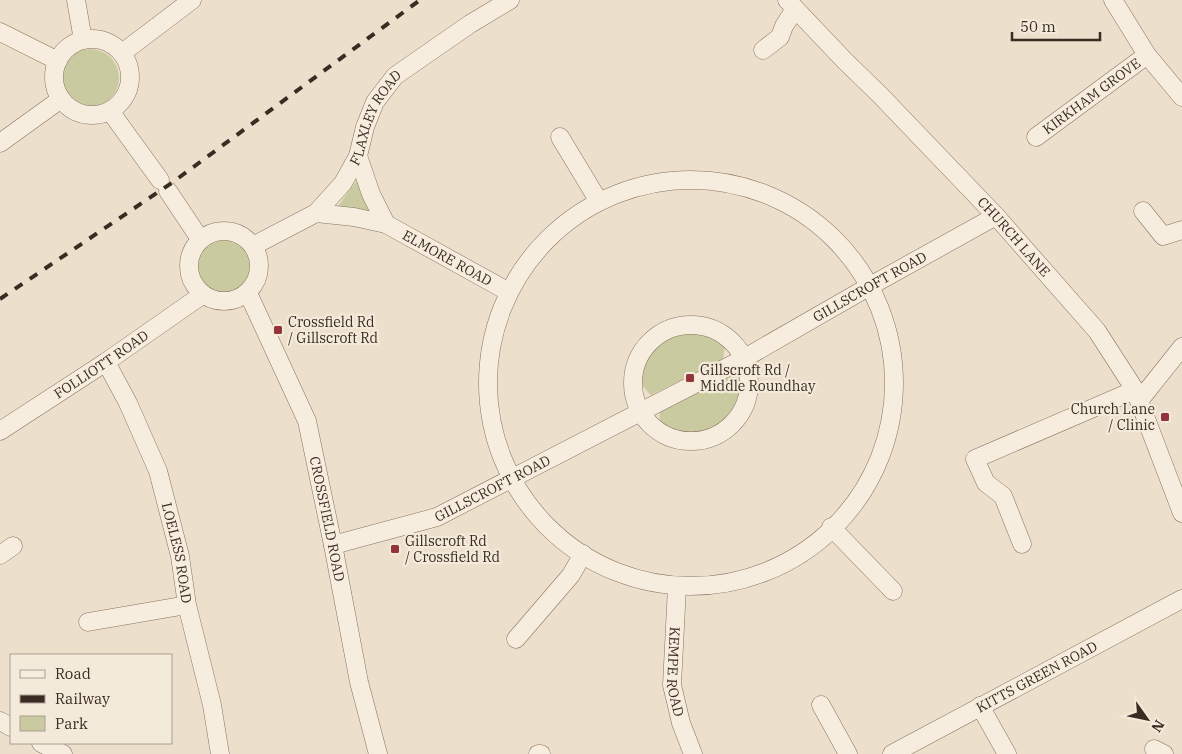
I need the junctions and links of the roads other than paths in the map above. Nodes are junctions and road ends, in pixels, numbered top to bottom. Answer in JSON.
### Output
{"nodes":[{"id":1,"x":76,"y":0,"type":"edge"},
{"id":2,"x":192,"y":0,"type":"edge"},
{"id":3,"x":510,"y":0,"type":"edge"},
{"id":4,"x":1113,"y":0,"type":"edge"},
{"id":5,"x":791,"y":4,"type":"edge"},
{"id":6,"x":0,"y":32,"type":"edge"},
{"id":7,"x":83,"y":40,"type":"junction"},
{"id":8,"x":763,"y":50,"type":"dead end"},
{"id":9,"x":122,"y":53,"type":"junction"},
{"id":10,"x":1147,"y":55,"type":"junction"},
{"id":11,"x":58,"y":61,"type":"junction"},
{"id":12,"x":1182,"y":97,"type":"edge"},
{"id":13,"x":62,"y":99,"type":"junction"},
{"id":14,"x":110,"y":111,"type":"junction"},
{"id":15,"x":560,"y":137,"type":"dead end"},
{"id":16,"x":1036,"y":137,"type":"dead end"},
{"id":17,"x":0,"y":143,"type":"edge"},
{"id":18,"x":358,"y":156,"type":"junction"},
{"id":19,"x":598,"y":200,"type":"junction"},
{"id":20,"x":1143,"y":211,"type":"dead end"},
{"id":21,"x":316,"y":213,"type":"junction"},
{"id":22,"x":996,"y":216,"type":"junction"},
{"id":23,"x":386,"y":224,"type":"junction"},
{"id":24,"x":1182,"y":230,"type":"edge"},
{"id":25,"x":200,"y":240,"type":"junction"},
{"id":26,"x":253,"y":246,"type":"junction"},
{"id":27,"x":870,"y":286,"type":"junction"},
{"id":28,"x":509,"y":292,"type":"junction"},
{"id":29,"x":248,"y":293,"type":"junction"},
{"id":30,"x":202,"y":296,"type":"junction"},
{"id":31,"x":1182,"y":347,"type":"edge"},
{"id":32,"x":743,"y":359,"type":"junction"},
{"id":33,"x":106,"y":362,"type":"junction"},
{"id":34,"x":1137,"y":395,"type":"junction"},
{"id":35,"x":643,"y":410,"type":"junction"},
{"id":36,"x":0,"y":431,"type":"edge"},
{"id":37,"x":513,"y":479,"type":"junction"},
{"id":38,"x":1182,"y":513,"type":"edge"},
{"id":39,"x":831,"y":527,"type":"junction"},
{"id":40,"x":1022,"y":544,"type":"dead end"},
{"id":41,"x":333,"y":545,"type":"junction"},
{"id":42,"x":583,"y":554,"type":"junction"},
{"id":43,"x":677,"y":587,"type":"junction"},
{"id":44,"x":893,"y":591,"type":"dead end"},
{"id":45,"x":1182,"y":599,"type":"edge"},
{"id":46,"x":186,"y":605,"type":"junction"},
{"id":47,"x":88,"y":622,"type":"dead end"},
{"id":48,"x":516,"y":639,"type":"dead end"},
{"id":49,"x":821,"y":705,"type":"dead end"},
{"id":50,"x":980,"y":706,"type":"junction"},
{"id":51,"x":43,"y":744,"type":"edge"},
{"id":52,"x":63,"y":754,"type":"edge"},
{"id":53,"x":220,"y":754,"type":"edge"},
{"id":54,"x":378,"y":754,"type":"edge"},
{"id":55,"x":693,"y":754,"type":"edge"},
{"id":56,"x":848,"y":754,"type":"edge"},
{"id":57,"x":892,"y":754,"type":"edge"},
{"id":58,"x":1007,"y":754,"type":"edge"}],
"edges":[{"from":1,"to":7,"type":"street"},
{"from":2,"to":9,"type":"street"},
{"from":3,"to":18,"type":"street","name":"FLAXLEY ROAD"},
{"from":4,"to":10,"type":"street"},
{"from":5,"to":8,"type":"street"},
{"from":5,"to":22,"type":"street","name":"CHURCH LANE"},
{"from":6,"to":11,"type":"street"},
{"from":7,"to":9,"type":"street"},
{"from":7,"to":11,"type":"street"},
{"from":9,"to":14,"type":"street"},
{"from":10,"to":12,"type":"street"},
{"from":10,"to":16,"type":"street","name":"KIRKHAM GROVE"},
{"from":11,"to":13,"type":"street"},
{"from":13,"to":14,"type":"street"},
{"from":13,"to":17,"type":"street"},
{"from":14,"to":25,"type":"street"},
{"from":15,"to":19,"type":"street"},
{"from":18,"to":21,"type":"street","name":"FLAXLEY ROAD"},
{"from":18,"to":23,"type":"street","name":"ELMORE ROAD"},
{"from":19,"to":27,"type":"street"},
{"from":19,"to":28,"type":"street"},
{"from":20,"to":24,"type":"street"},
{"from":21,"to":23,"type":"street","name":"ELMORE ROAD"},
{"from":21,"to":26,"type":"street","name":"FLAXLEY ROAD"},
{"from":22,"to":27,"type":"street","name":"GILLSCROFT ROAD"},
{"from":22,"to":34,"type":"street","name":"CHURCH LANE"},
{"from":23,"to":28,"type":"street","name":"ELMORE ROAD"},
{"from":25,"to":26,"type":"street"},
{"from":25,"to":30,"type":"street"},
{"from":26,"to":29,"type":"street"},
{"from":27,"to":32,"type":"street","name":"GILLSCROFT ROAD"},
{"from":27,"to":39,"type":"street"},
{"from":28,"to":37,"type":"street"},
{"from":29,"to":30,"type":"street"},
{"from":29,"to":41,"type":"street","name":"CROSSFIELD ROAD"},
{"from":30,"to":33,"type":"street","name":"FOLLIOTT ROAD"},
{"from":31,"to":34,"type":"street"},
{"from":32,"to":35,"type":"street","name":"GILLSCROFT ROAD"},
{"from":32,"to":35,"type":"street"},
{"from":32,"to":35,"type":"street"},
{"from":33,"to":36,"type":"street","name":"FOLLIOTT ROAD"},
{"from":33,"to":46,"type":"street","name":"LOELESS ROAD"},
{"from":34,"to":38,"type":"street","name":"CHURCH LANE"},
{"from":34,"to":40,"type":"street"},
{"from":35,"to":37,"type":"street","name":"GILLSCROFT ROAD"},
{"from":37,"to":41,"type":"street","name":"GILLSCROFT ROAD"},
{"from":37,"to":42,"type":"street"},
{"from":39,"to":43,"type":"street"},
{"from":39,"to":44,"type":"street"},
{"from":41,"to":54,"type":"street","name":"CROSSFIELD ROAD"},
{"from":42,"to":43,"type":"street"},
{"from":42,"to":48,"type":"street"},
{"from":43,"to":55,"type":"street","name":"KEMPE ROAD"},
{"from":45,"to":50,"type":"street","name":"KITTS GREEN ROAD"},
{"from":46,"to":47,"type":"street"},
{"from":46,"to":53,"type":"street","name":"LOELESS ROAD"},
{"from":49,"to":56,"type":"street"},
{"from":50,"to":57,"type":"street","name":"KITTS GREEN ROAD"},
{"from":50,"to":58,"type":"street"},
{"from":51,"to":52,"type":"street"}]}
